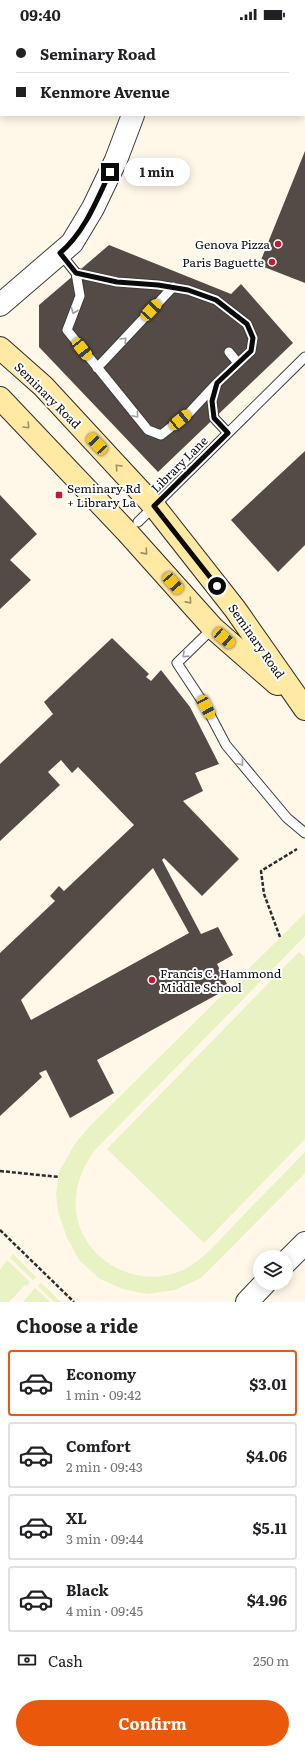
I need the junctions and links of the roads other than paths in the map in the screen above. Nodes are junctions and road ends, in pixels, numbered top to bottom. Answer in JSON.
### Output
{"nodes":[{"id":1,"x":133,"y":116,"type":"edge"},
{"id":2,"x":60,"y":253,"type":"junction"},
{"id":3,"x":76,"y":273,"type":"junction"},
{"id":4,"x":173,"y":287,"type":"junction"},
{"id":5,"x":0,"y":305,"type":"edge"},
{"id":6,"x":0,"y":348,"type":"edge"},
{"id":7,"x":229,"y":352,"type":"dead end"},
{"id":8,"x":305,"y":357,"type":"edge"},
{"id":9,"x":238,"y":363,"type":"junction"},
{"id":10,"x":97,"y":368,"type":"junction"},
{"id":11,"x":217,"y":383,"type":"junction"},
{"id":12,"x":0,"y":398,"type":"edge"},
{"id":13,"x":228,"y":433,"type":"junction"},
{"id":14,"x":154,"y":506,"type":"junction"},
{"id":15,"x":138,"y":522,"type":"dead end"},
{"id":16,"x":235,"y":608,"type":"junction"},
{"id":17,"x":213,"y":628,"type":"junction"},
{"id":18,"x":304,"y":708,"type":"edge"},
{"id":19,"x":305,"y":833,"type":"edge"},
{"id":20,"x":305,"y":1243,"type":"edge"},
{"id":21,"x":293,"y":1255,"type":"edge"},
{"id":22,"x":258,"y":1290,"type":"edge"},
{"id":23,"x":247,"y":1302,"type":"edge"}],
"edges":[{"from":1,"to":2,"type":"street"},
{"from":2,"to":3,"type":"lane"},
{"from":2,"to":5,"type":"street"},
{"from":3,"to":4,"type":"lane"},
{"from":3,"to":10,"type":"lane","one_way":true},
{"from":4,"to":9,"type":"lane"},
{"from":10,"to":4,"type":"lane","one_way":true},
{"from":14,"to":6,"type":"main road","name":"Seminary Road","one_way":true},
{"from":7,"to":9,"type":"lane"},
{"from":8,"to":13,"type":"lane","name":"Library Lane"},
{"from":9,"to":11,"type":"lane"},
{"from":10,"to":11,"type":"lane","one_way":true},
{"from":11,"to":13,"type":"lane"},
{"from":12,"to":17,"type":"main road","name":"Seminary Road","one_way":true},
{"from":13,"to":14,"type":"lane","name":"Library Lane"},
{"from":14,"to":15,"type":"lane","name":"Library Lane"},
{"from":14,"to":16,"type":"main road","name":"Seminary Road"},
{"from":16,"to":17,"type":"main road"},
{"from":16,"to":18,"type":"main road","name":"Seminary Road"},
{"from":17,"to":18,"type":"main road","name":"Seminary Road"},
{"from":17,"to":19,"type":"lane","one_way":true},
{"from":20,"to":21,"type":"street"},
{"from":22,"to":23,"type":"street"}]}
